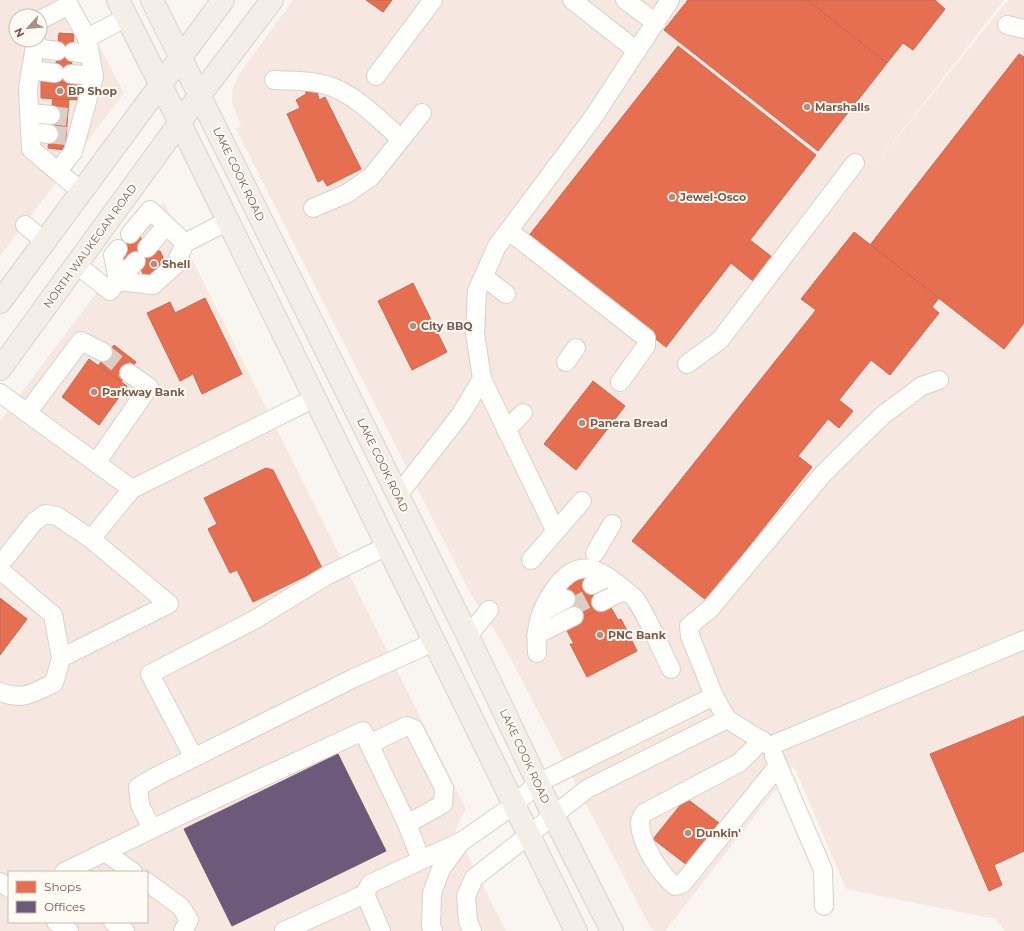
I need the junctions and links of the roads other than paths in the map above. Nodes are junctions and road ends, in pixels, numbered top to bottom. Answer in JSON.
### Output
{"nodes":[{"id":1,"x":152,"y":0,"type":"edge"},
{"id":2,"x":223,"y":0,"type":"edge"},
{"id":3,"x":272,"y":0,"type":"edge"},
{"id":4,"x":433,"y":0,"type":"edge"},
{"id":5,"x":572,"y":0,"type":"edge"},
{"id":6,"x":625,"y":0,"type":"edge"},
{"id":7,"x":670,"y":0,"type":"edge"},
{"id":8,"x":122,"y":9,"type":"edge"},
{"id":9,"x":48,"y":16,"type":"edge"},
{"id":10,"x":656,"y":23,"type":"junction"},
{"id":11,"x":89,"y":46,"type":"junction"},
{"id":12,"x":48,"y":47,"type":"edge"},
{"id":13,"x":34,"y":48,"type":"edge"},
{"id":14,"x":637,"y":51,"type":"junction"},
{"id":15,"x":181,"y":57,"type":"junction"},
{"id":16,"x":31,"y":70,"type":"junction"},
{"id":17,"x":94,"y":76,"type":"junction"},
{"id":18,"x":376,"y":76,"type":"dead end"},
{"id":19,"x":274,"y":80,"type":"dead end"},
{"id":20,"x":161,"y":85,"type":"junction"},
{"id":21,"x":200,"y":95,"type":"junction"},
{"id":22,"x":30,"y":113,"type":"junction"},
{"id":23,"x":422,"y":113,"type":"dead end"},
{"id":24,"x":67,"y":117,"type":"junction"},
{"id":25,"x":180,"y":123,"type":"junction"},
{"id":26,"x":30,"y":132,"type":"junction"},
{"id":27,"x":64,"y":136,"type":"junction"},
{"id":28,"x":401,"y":139,"type":"junction"},
{"id":29,"x":855,"y":163,"type":"dead end"},
{"id":30,"x":58,"y":171,"type":"junction"},
{"id":31,"x":82,"y":192,"type":"junction"},
{"id":32,"x":313,"y":208,"type":"dead end"},
{"id":33,"x":228,"y":221,"type":"junction"},
{"id":34,"x":26,"y":225,"type":"dead end"},
{"id":35,"x":166,"y":226,"type":"junction"},
{"id":36,"x":130,"y":234,"type":"dead end"},
{"id":37,"x":508,"y":234,"type":"junction"},
{"id":38,"x":45,"y":242,"type":"junction"},
{"id":39,"x":185,"y":243,"type":"junction"},
{"id":40,"x":118,"y":249,"type":"dead end"},
{"id":41,"x":76,"y":264,"type":"junction"},
{"id":42,"x":484,"y":277,"type":"junction"},
{"id":43,"x":118,"y":281,"type":"junction"},
{"id":44,"x":506,"y":294,"type":"dead end"},
{"id":45,"x":0,"y":302,"type":"edge"},
{"id":46,"x":103,"y":352,"type":"tunnel mouth"},
{"id":47,"x":687,"y":364,"type":"dead end"},
{"id":48,"x":0,"y":369,"type":"edge"},
{"id":49,"x":129,"y":373,"type":"tunnel mouth"},
{"id":50,"x":482,"y":379,"type":"junction"},
{"id":51,"x":939,"y":380,"type":"dead end"},
{"id":52,"x":620,"y":382,"type":"dead end"},
{"id":53,"x":0,"y":393,"type":"edge"},
{"id":54,"x":315,"y":398,"type":"junction"},
{"id":55,"x":28,"y":413,"type":"junction"},
{"id":56,"x":523,"y":413,"type":"dead end"},
{"id":57,"x":506,"y":430,"type":"junction"},
{"id":58,"x":96,"y":463,"type":"junction"},
{"id":59,"x":132,"y":489,"type":"junction"},
{"id":60,"x":398,"y":495,"type":"junction"},
{"id":61,"x":582,"y":500,"type":"dead end"},
{"id":62,"x":612,"y":524,"type":"dead end"},
{"id":63,"x":555,"y":530,"type":"junction"},
{"id":64,"x":90,"y":539,"type":"junction"},
{"id":65,"x":387,"y":546,"type":"junction"},
{"id":66,"x":595,"y":553,"type":"dead end"},
{"id":67,"x":530,"y":560,"type":"dead end"},
{"id":68,"x":0,"y":565,"type":"edge"},
{"id":69,"x":0,"y":570,"type":"edge"},
{"id":70,"x":617,"y":584,"type":"junction"},
{"id":71,"x":597,"y":594,"type":"tunnel mouth"},
{"id":72,"x":489,"y":610,"type":"dead end"},
{"id":73,"x":538,"y":631,"type":"junction"},
{"id":74,"x":468,"y":636,"type":"junction"},
{"id":75,"x":1024,"y":640,"type":"edge"},
{"id":76,"x":434,"y":642,"type":"junction"},
{"id":77,"x":61,"y":658,"type":"junction"},
{"id":78,"x":671,"y":669,"type":"dead end"},
{"id":79,"x":0,"y":692,"type":"edge"},
{"id":80,"x":714,"y":696,"type":"junction"},
{"id":81,"x":727,"y":719,"type":"junction"},
{"id":82,"x":766,"y":743,"type":"junction"},
{"id":83,"x":369,"y":744,"type":"junction"},
{"id":84,"x":194,"y":758,"type":"junction"},
{"id":85,"x":778,"y":766,"type":"junction"},
{"id":86,"x":538,"y":783,"type":"junction"},
{"id":87,"x":514,"y":805,"type":"junction"},
{"id":88,"x":553,"y":815,"type":"junction"},
{"id":89,"x":407,"y":824,"type":"junction"},
{"id":90,"x":152,"y":829,"type":"junction"},
{"id":91,"x":528,"y":835,"type":"junction"},
{"id":92,"x":461,"y":842,"type":"junction"},
{"id":93,"x":105,"y":852,"type":"junction"},
{"id":94,"x":421,"y":860,"type":"junction"},
{"id":95,"x":66,"y":871,"type":"edge"},
{"id":96,"x":132,"y":871,"type":"edge"},
{"id":97,"x":148,"y":883,"type":"edge"},
{"id":98,"x":365,"y":894,"type":"junction"},
{"id":99,"x":824,"y":906,"type":"dead end"},
{"id":100,"x":54,"y":923,"type":"edge"},
{"id":101,"x":57,"y":923,"type":"edge"},
{"id":102,"x":114,"y":923,"type":"edge"},
{"id":103,"x":47,"y":931,"type":"edge"},
{"id":104,"x":69,"y":931,"type":"edge"},
{"id":105,"x":125,"y":931,"type":"edge"},
{"id":106,"x":183,"y":931,"type":"edge"},
{"id":107,"x":284,"y":931,"type":"edge"},
{"id":108,"x":381,"y":931,"type":"edge"},
{"id":109,"x":433,"y":931,"type":"edge"},
{"id":110,"x":472,"y":931,"type":"edge"},
{"id":111,"x":576,"y":931,"type":"edge"},
{"id":112,"x":612,"y":931,"type":"edge"}],
"edges":[{"from":1,"to":15,"type":"main road","name":"LAKE COOK ROAD"},
{"from":2,"to":15,"type":"main road"},
{"from":3,"to":21,"type":"main road","name":"NORTH WAUKEGAN ROAD"},
{"from":4,"to":18,"type":"street"},
{"from":5,"to":14,"type":"street"},
{"from":6,"to":10,"type":"street"},
{"from":7,"to":10,"type":"street"},
{"from":8,"to":11,"type":"street"},
{"from":8,"to":20,"type":"main road"},
{"from":9,"to":11,"type":"street"},
{"from":10,"to":14,"type":"street"},
{"from":11,"to":12,"type":"street"},
{"from":11,"to":17,"type":"street"},
{"from":13,"to":16,"type":"street"},
{"from":14,"to":37,"type":"street"},
{"from":15,"to":20,"type":"main road"},
{"from":15,"to":21,"type":"main road","name":"LAKE COOK ROAD"},
{"from":16,"to":17,"type":"street"},
{"from":16,"to":22,"type":"street"},
{"from":17,"to":24,"type":"street"},
{"from":19,"to":28,"type":"street"},
{"from":20,"to":25,"type":"main road"},
{"from":20,"to":31,"type":"main road"},
{"from":21,"to":25,"type":"main road","name":"NORTH WAUKEGAN ROAD"},
{"from":21,"to":60,"type":"main road","name":"LAKE COOK ROAD"},
{"from":22,"to":24,"type":"street"},
{"from":22,"to":26,"type":"street"},
{"from":23,"to":28,"type":"street"},
{"from":24,"to":27,"type":"street"},
{"from":25,"to":33,"type":"main road"},
{"from":25,"to":41,"type":"main road","name":"NORTH WAUKEGAN ROAD"},
{"from":26,"to":27,"type":"street"},
{"from":26,"to":30,"type":"street"},
{"from":27,"to":30,"type":"street"},
{"from":28,"to":32,"type":"street"},
{"from":29,"to":47,"type":"street"},
{"from":30,"to":31,"type":"street"},
{"from":31,"to":38,"type":"main road"},
{"from":33,"to":39,"type":"street"},
{"from":33,"to":54,"type":"main road"},
{"from":34,"to":38,"type":"street"},
{"from":35,"to":36,"type":"street"},
{"from":35,"to":39,"type":"street"},
{"from":35,"to":43,"type":"street"},
{"from":37,"to":42,"type":"street"},
{"from":37,"to":52,"type":"street"},
{"from":38,"to":45,"type":"main road"},
{"from":39,"to":43,"type":"street"},
{"from":40,"to":43,"type":"street"},
{"from":41,"to":43,"type":"street"},
{"from":41,"to":48,"type":"main road","name":"NORTH WAUKEGAN ROAD"},
{"from":42,"to":44,"type":"street"},
{"from":42,"to":50,"type":"street"},
{"from":46,"to":55,"type":"street"},
{"from":49,"to":58,"type":"street"},
{"from":50,"to":57,"type":"street"},
{"from":50,"to":60,"type":"street"},
{"from":51,"to":80,"type":"street"},
{"from":53,"to":55,"type":"street"},
{"from":54,"to":59,"type":"street"},
{"from":54,"to":65,"type":"main road"},
{"from":55,"to":58,"type":"street"},
{"from":56,"to":57,"type":"street"},
{"from":57,"to":63,"type":"street"},
{"from":58,"to":59,"type":"street"},
{"from":59,"to":64,"type":"street"},
{"from":60,"to":74,"type":"main road","name":"LAKE COOK ROAD"},
{"from":61,"to":63,"type":"street"},
{"from":62,"to":66,"type":"street"},
{"from":63,"to":67,"type":"street"},
{"from":64,"to":68,"type":"street"},
{"from":64,"to":77,"type":"street"},
{"from":65,"to":76,"type":"main road"},
{"from":65,"to":84,"type":"street"},
{"from":69,"to":77,"type":"street"},
{"from":70,"to":71,"type":"street"},
{"from":70,"to":73,"type":"street"},
{"from":70,"to":78,"type":"street"},
{"from":72,"to":74,"type":"street"},
{"from":73,"to":73,"type":"street"},
{"from":74,"to":86,"type":"main road","name":"LAKE COOK ROAD"},
{"from":75,"to":82,"type":"street"},
{"from":76,"to":84,"type":"street"},
{"from":76,"to":87,"type":"main road"},
{"from":77,"to":79,"type":"street"},
{"from":80,"to":81,"type":"street"},
{"from":80,"to":86,"type":"street"},
{"from":81,"to":82,"type":"street"},
{"from":81,"to":88,"type":"street"},
{"from":82,"to":85,"type":"street"},
{"from":82,"to":85,"type":"street"},
{"from":83,"to":89,"type":"street"},
{"from":83,"to":89,"type":"street"},
{"from":83,"to":90,"type":"street"},
{"from":84,"to":90,"type":"street"},
{"from":85,"to":99,"type":"street"},
{"from":86,"to":87,"type":"street"},
{"from":86,"to":88,"type":"main road","name":"LAKE COOK ROAD"},
{"from":87,"to":91,"type":"main road"},
{"from":87,"to":92,"type":"street"},
{"from":88,"to":91,"type":"street"},
{"from":88,"to":112,"type":"main road","name":"LAKE COOK ROAD"},
{"from":89,"to":94,"type":"street"},
{"from":90,"to":93,"type":"street"},
{"from":91,"to":110,"type":"street"},
{"from":91,"to":111,"type":"main road"},
{"from":92,"to":94,"type":"street"},
{"from":92,"to":109,"type":"street"},
{"from":93,"to":95,"type":"street"},
{"from":93,"to":96,"type":"street"},
{"from":94,"to":98,"type":"street"},
{"from":97,"to":106,"type":"street"},
{"from":98,"to":107,"type":"street"},
{"from":98,"to":108,"type":"street"},
{"from":100,"to":103,"type":"street"},
{"from":101,"to":104,"type":"street"},
{"from":102,"to":105,"type":"street"}]}
